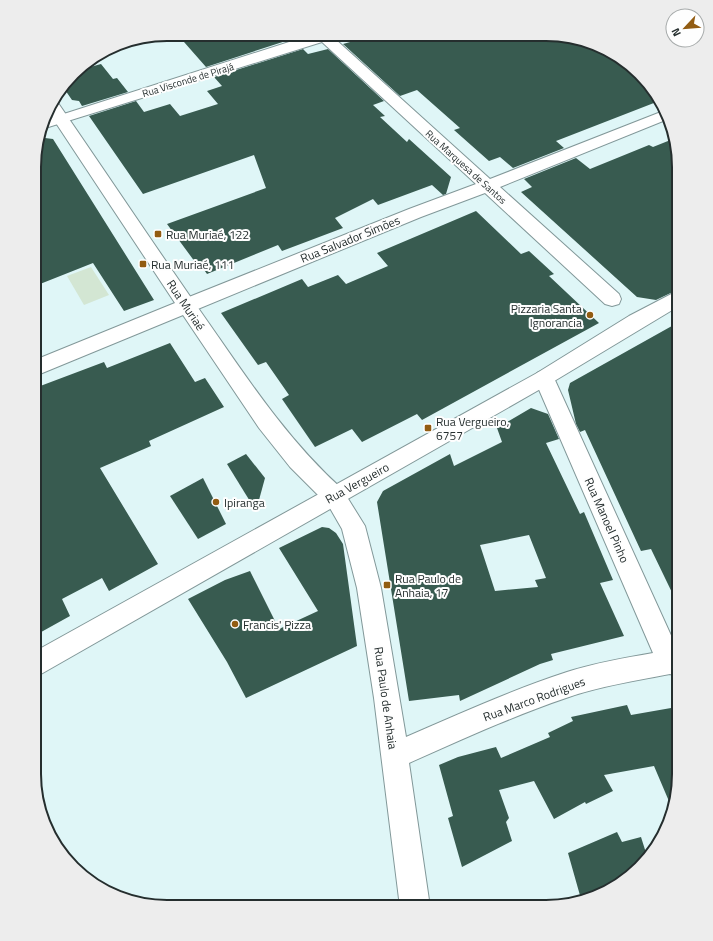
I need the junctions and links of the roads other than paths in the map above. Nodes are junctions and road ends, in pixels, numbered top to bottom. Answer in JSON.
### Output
{"nodes":[{"id":1,"x":310,"y":41,"type":"edge"},
{"id":2,"x":331,"y":41,"type":"edge"},
{"id":3,"x":55,"y":109,"type":"edge"},
{"id":4,"x":661,"y":116,"type":"edge"},
{"id":5,"x":62,"y":119,"type":"junction"},
{"id":6,"x":49,"y":123,"type":"edge"},
{"id":7,"x":488,"y":186,"type":"junction"},
{"id":8,"x":612,"y":299,"type":"dead end"},
{"id":9,"x":672,"y":301,"type":"edge"},
{"id":10,"x":186,"y":306,"type":"junction"},
{"id":11,"x":41,"y":366,"type":"edge"},
{"id":12,"x":544,"y":378,"type":"junction"},
{"id":13,"x":334,"y":496,"type":"junction"},
{"id":14,"x":672,"y":659,"type":"edge"},
{"id":15,"x":41,"y":662,"type":"edge"},
{"id":16,"x":672,"y":663,"type":"edge"},
{"id":17,"x":394,"y":756,"type":"junction"},
{"id":18,"x":414,"y":900,"type":"edge"}],
"edges":[{"from":1,"to":5,"type":"street","name":"Rua Visconde de Pirajá"},
{"from":2,"to":7,"type":"street","name":"Rua Marquesa de Santos"},
{"from":3,"to":5,"type":"street","name":"Rua Muriaé"},
{"from":4,"to":7,"type":"street","name":"Rua Salvador Simões"},
{"from":5,"to":6,"type":"street","name":"Rua Visconde de Pirajá"},
{"from":5,"to":10,"type":"street","name":"Rua Muriaé"},
{"from":7,"to":8,"type":"street","name":"Rua Marquesa de Santos"},
{"from":7,"to":10,"type":"street","name":"Rua Salvador Simões"},
{"from":9,"to":12,"type":"street","name":"Rua Vergueiro"},
{"from":10,"to":11,"type":"street","name":"Rua Salvador Simões"},
{"from":10,"to":13,"type":"street","name":"Rua Muriaé"},
{"from":12,"to":13,"type":"street","name":"Rua Vergueiro"},
{"from":12,"to":14,"type":"street","name":"Rua Manoel Pinho"},
{"from":13,"to":15,"type":"street","name":"Rua Vergueiro"},
{"from":13,"to":17,"type":"street","name":"Rua Paulo de Anhaia"},
{"from":16,"to":17,"type":"street","name":"Rua Marco Rodrigues"},
{"from":17,"to":18,"type":"street","name":"Rua Paulo de Anhaia"}]}
